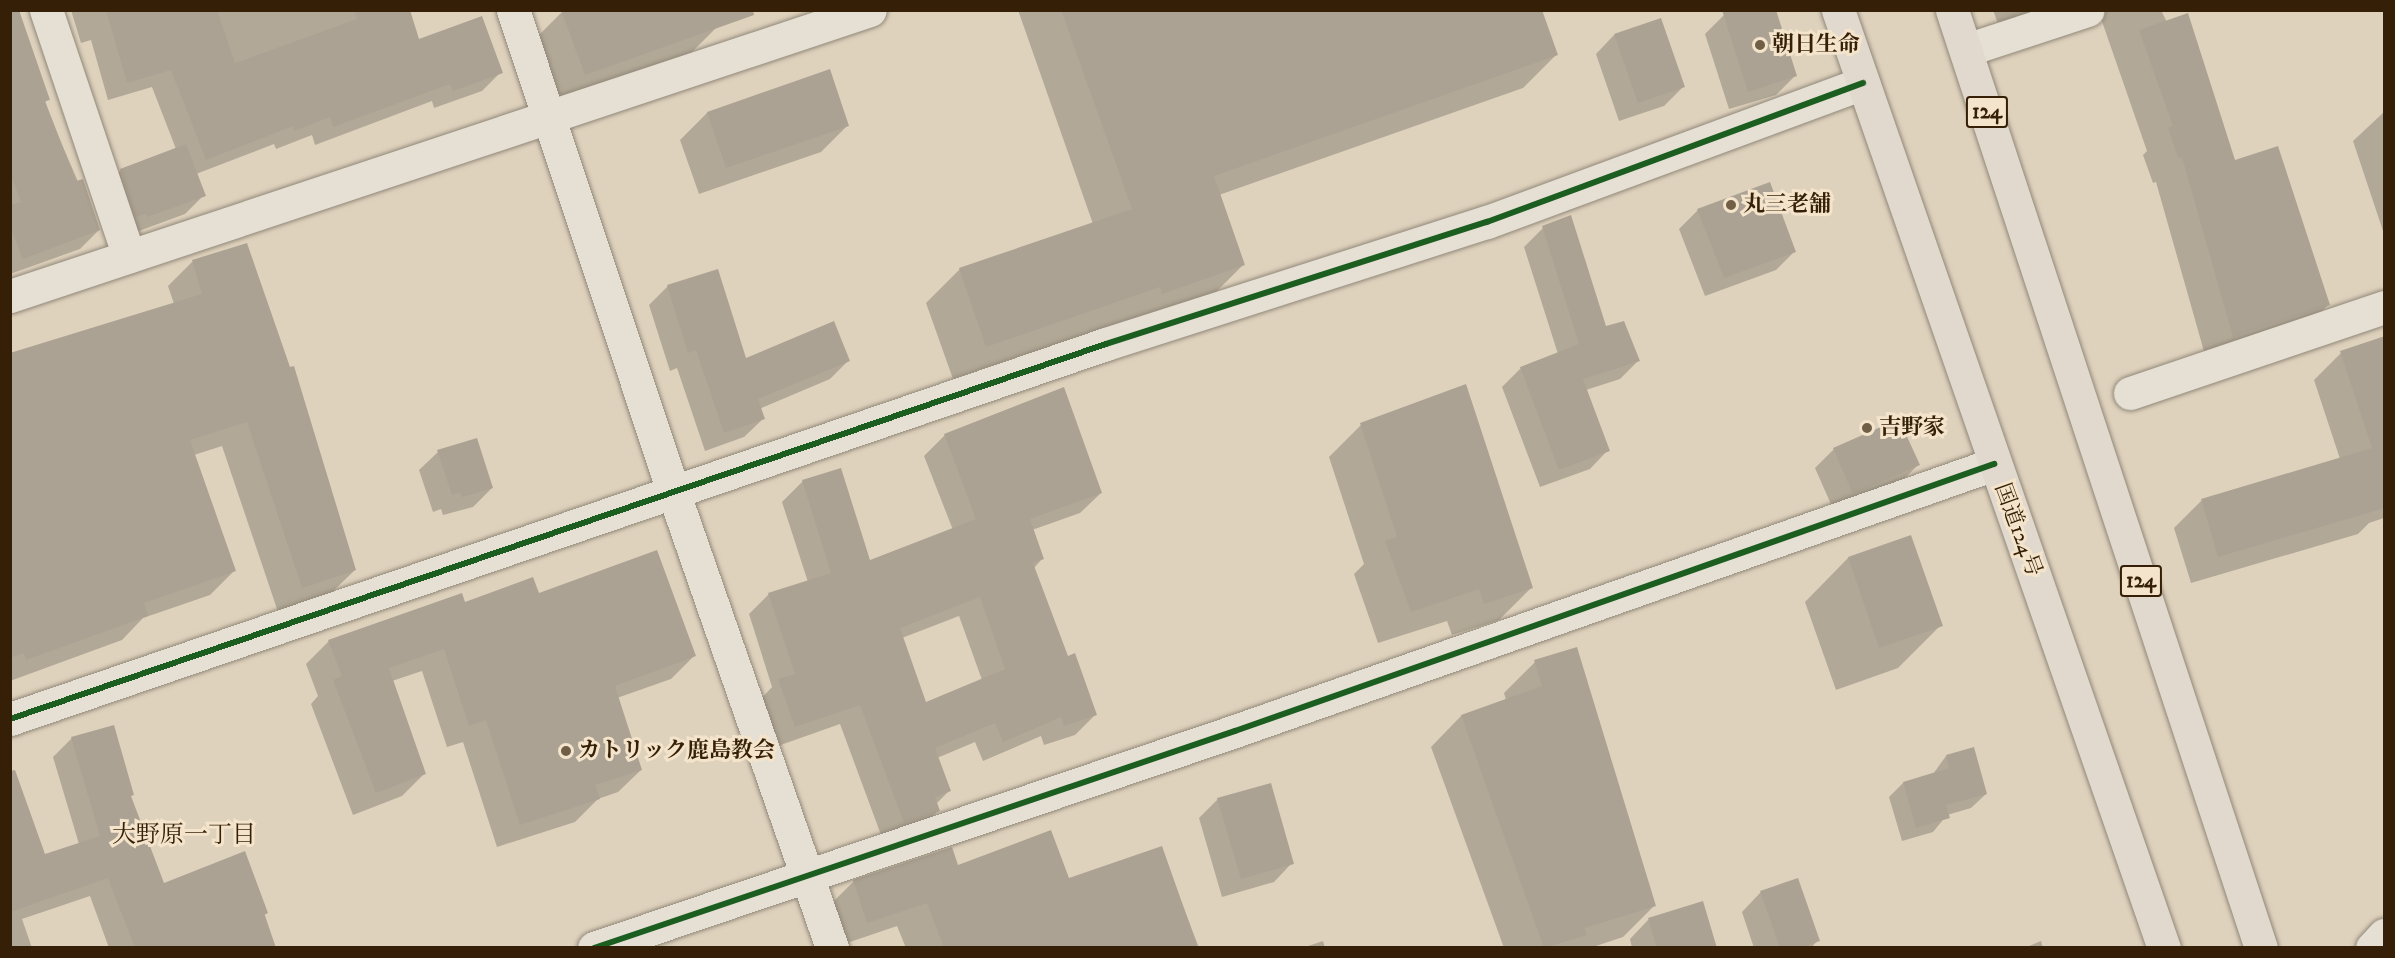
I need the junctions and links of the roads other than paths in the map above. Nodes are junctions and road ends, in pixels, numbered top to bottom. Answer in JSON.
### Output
{"nodes":[{"id":1,"x":46,"y":10,"type":"edge"},
{"id":2,"x":513,"y":10,"type":"edge"},
{"id":3,"x":870,"y":10,"type":"edge"},
{"id":4,"x":1838,"y":10,"type":"edge"},
{"id":5,"x":1952,"y":10,"type":"edge"},
{"id":6,"x":2088,"y":10,"type":"edge"},
{"id":7,"x":1966,"y":50,"type":"junction"},
{"id":8,"x":1863,"y":82,"type":"junction"},
{"id":9,"x":549,"y":118,"type":"junction"},
{"id":10,"x":129,"y":256,"type":"junction"},
{"id":11,"x":10,"y":296,"type":"edge"},
{"id":12,"x":2385,"y":307,"type":"edge"},
{"id":13,"x":2130,"y":393,"type":"dead end"},
{"id":14,"x":1994,"y":464,"type":"junction"},
{"id":15,"x":674,"y":494,"type":"junction"},
{"id":16,"x":10,"y":719,"type":"edge"},
{"id":17,"x":807,"y":875,"type":"junction"},
{"id":18,"x":2385,"y":935,"type":"edge"},
{"id":19,"x":594,"y":948,"type":"edge"},
{"id":20,"x":832,"y":948,"type":"edge"},
{"id":21,"x":2164,"y":948,"type":"edge"},
{"id":22,"x":2261,"y":948,"type":"edge"},
{"id":23,"x":2372,"y":948,"type":"edge"}],
"edges":[{"from":1,"to":10,"type":"street"},
{"from":2,"to":9,"type":"street"},
{"from":3,"to":9,"type":"street"},
{"from":4,"to":8,"type":"highway","name":"国道124号"},
{"from":5,"to":7,"type":"highway","number":"124"},
{"from":6,"to":7,"type":"street"},
{"from":7,"to":22,"type":"highway","number":"124"},
{"from":8,"to":14,"type":"highway","name":"国道124号"},
{"from":8,"to":15,"type":"street"},
{"from":9,"to":10,"type":"street"},
{"from":9,"to":15,"type":"street"},
{"from":10,"to":11,"type":"street"},
{"from":12,"to":13,"type":"street"},
{"from":14,"to":17,"type":"street"},
{"from":14,"to":21,"type":"highway","name":"国道124号"},
{"from":15,"to":16,"type":"street"},
{"from":15,"to":17,"type":"street"},
{"from":17,"to":19,"type":"street"},
{"from":17,"to":20,"type":"street"},
{"from":18,"to":23,"type":"street"}]}
